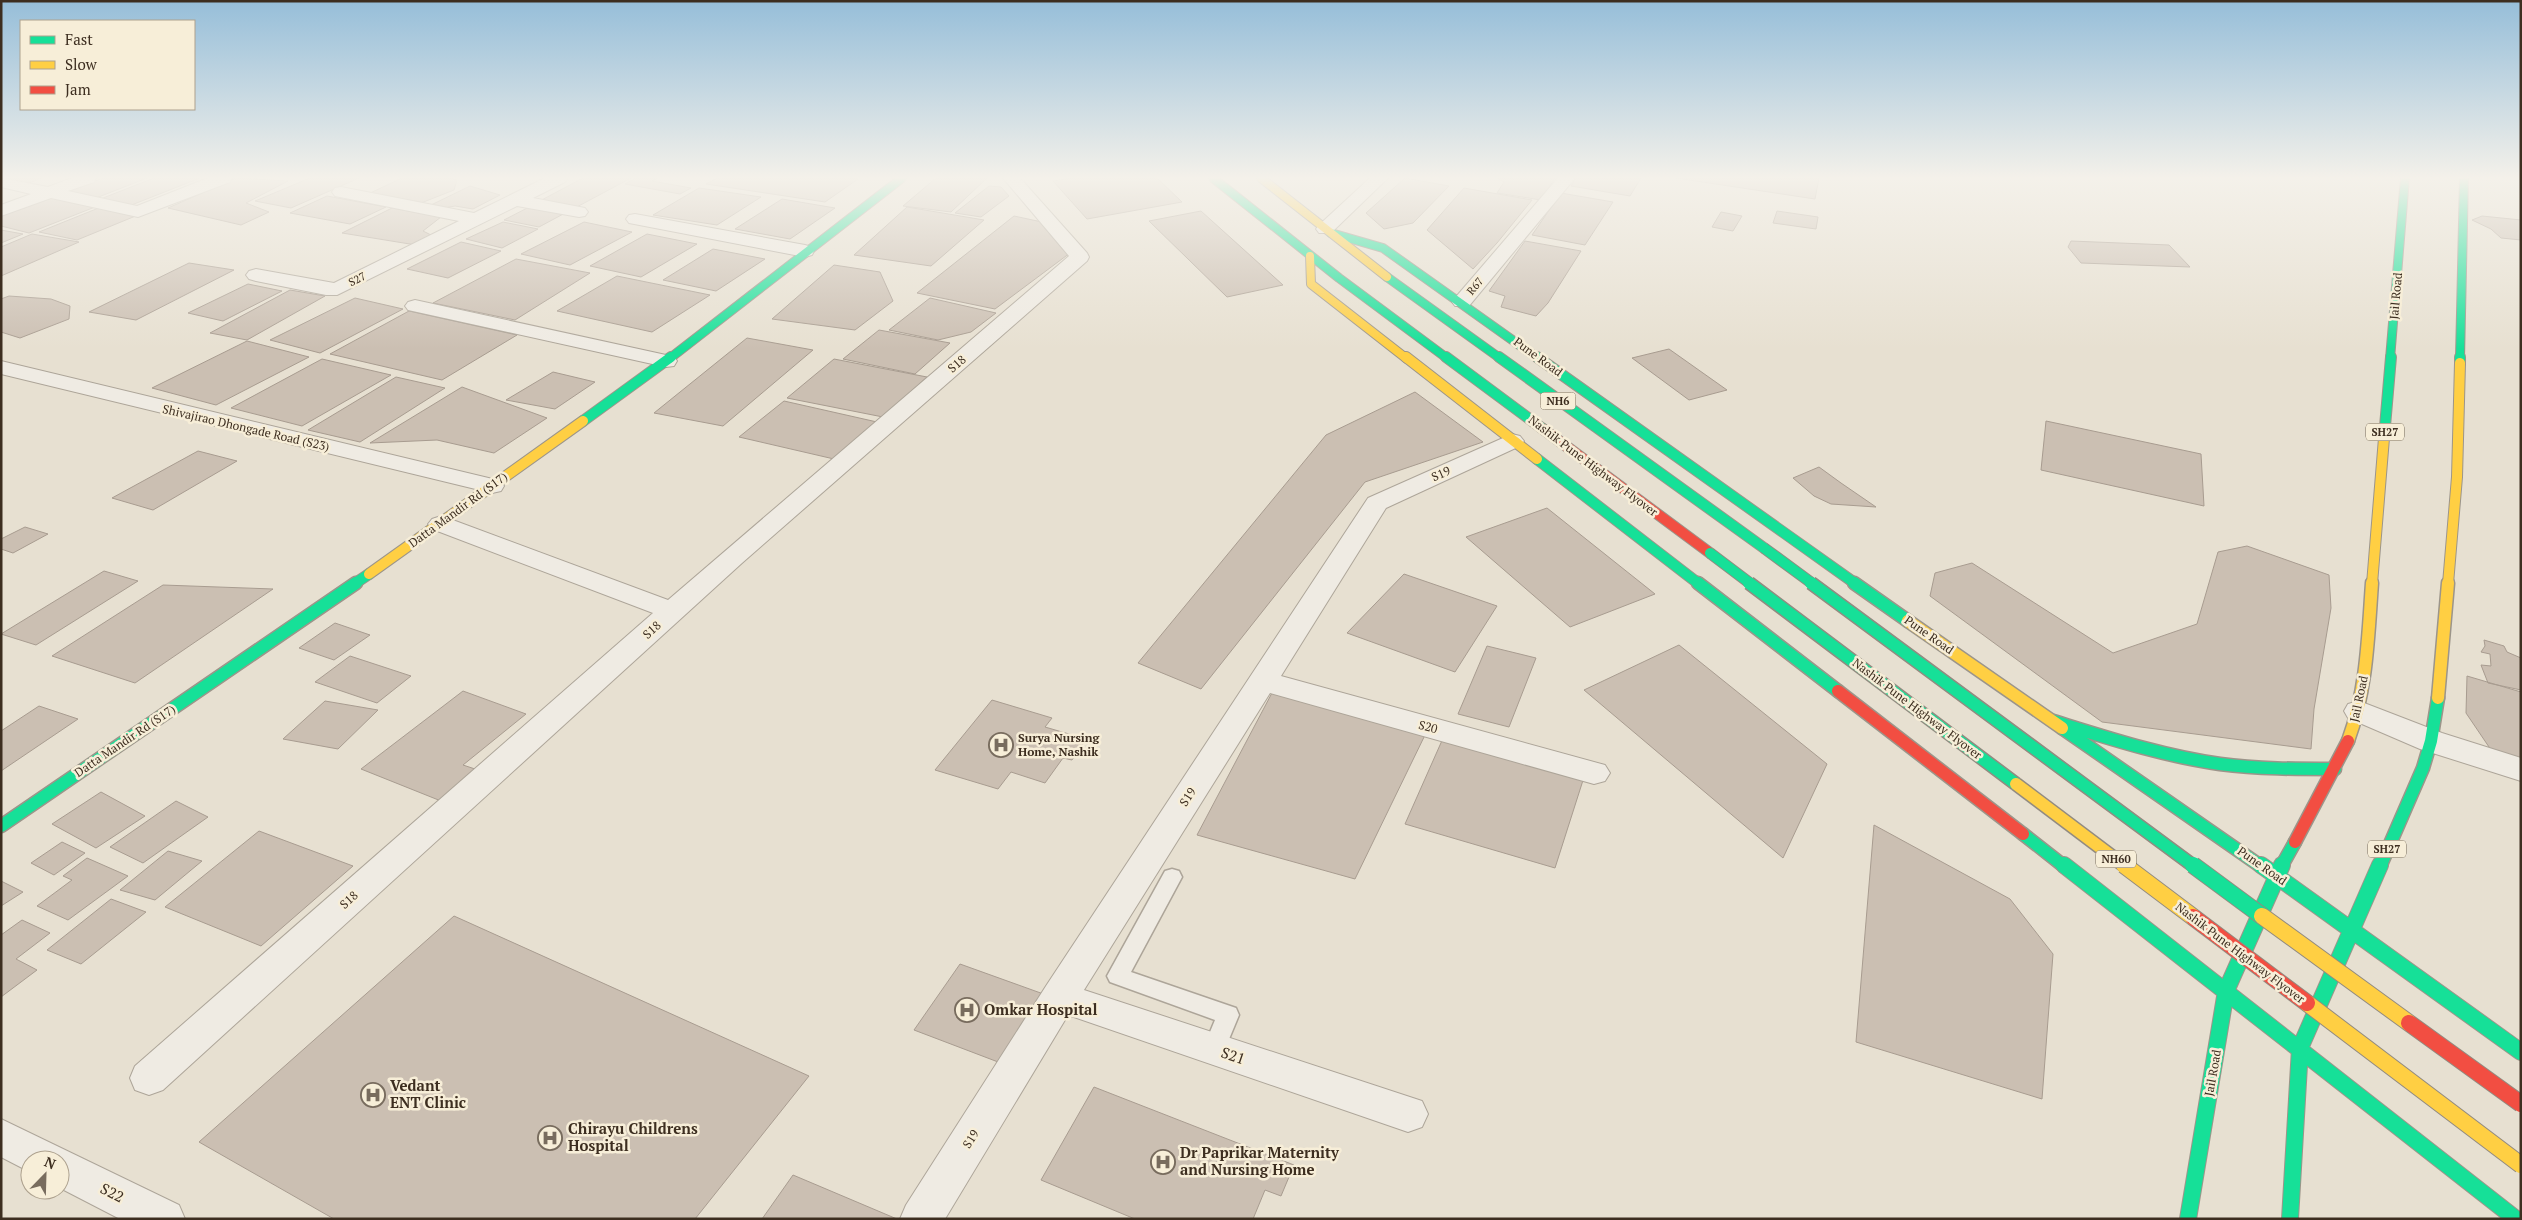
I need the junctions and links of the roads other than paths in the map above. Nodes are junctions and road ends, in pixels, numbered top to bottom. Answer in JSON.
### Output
{"nodes":[{"id":1,"x":444,"y":235,"type":"edge"},
{"id":2,"x":720,"y":235,"type":"edge"},
{"id":3,"x":826,"y":235,"type":"edge"},
{"id":4,"x":1061,"y":235,"type":"edge"},
{"id":5,"x":1284,"y":235,"type":"edge"},
{"id":6,"x":1333,"y":235,"type":"edge"},
{"id":7,"x":1346,"y":235,"type":"edge"},
{"id":8,"x":1519,"y":235,"type":"edge"},
{"id":9,"x":2400,"y":235,"type":"edge"},
{"id":10,"x":2463,"y":235,"type":"edge"},
{"id":11,"x":805,"y":251,"type":"junction"},
{"id":12,"x":1310,"y":256,"type":"junction"},
{"id":13,"x":256,"y":275,"type":"dead end"},
{"id":14,"x":1462,"y":302,"type":"junction"},
{"id":15,"x":415,"y":306,"type":"dead end"},
{"id":16,"x":666,"y":360,"type":"junction"},
{"id":17,"x":1,"y":367,"type":"edge"},
{"id":18,"x":1512,"y":442,"type":"junction"},
{"id":19,"x":492,"y":486,"type":"junction"},
{"id":20,"x":441,"y":524,"type":"junction"},
{"id":21,"x":1710,"y":553,"type":"joint"},
{"id":22,"x":672,"y":612,"type":"junction"},
{"id":23,"x":1263,"y":681,"type":"junction"},
{"id":24,"x":2359,"y":712,"type":"junction"},
{"id":25,"x":2053,"y":722,"type":"junction"},
{"id":26,"x":2427,"y":755,"type":"junction"},
{"id":27,"x":2334,"y":769,"type":"junction"},
{"id":28,"x":2521,"y":770,"type":"edge"},
{"id":29,"x":1594,"y":773,"type":"dead end"},
{"id":30,"x":1,"y":826,"type":"edge"},
{"id":31,"x":2276,"y":876,"type":"junction"},
{"id":32,"x":1172,"y":877,"type":"dead end"},
{"id":33,"x":2351,"y":930,"type":"junction"},
{"id":34,"x":2226,"y":991,"type":"junction"},
{"id":35,"x":1059,"y":997,"type":"junction"},
{"id":36,"x":2300,"y":1048,"type":"junction"},
{"id":37,"x":1214,"y":1049,"type":"junction"},
{"id":38,"x":2521,"y":1052,"type":"edge"},
{"id":39,"x":150,"y":1078,"type":"dead end"},
{"id":40,"x":2521,"y":1104,"type":"edge"},
{"id":41,"x":1408,"y":1114,"type":"dead end"},
{"id":42,"x":1,"y":1137,"type":"edge"},
{"id":43,"x":27,"y":1150,"type":"edge"},
{"id":44,"x":2521,"y":1165,"type":"edge"},
{"id":45,"x":70,"y":1172,"type":"edge"},
{"id":46,"x":164,"y":1219,"type":"edge"},
{"id":47,"x":921,"y":1219,"type":"edge"},
{"id":48,"x":2188,"y":1219,"type":"edge"},
{"id":49,"x":2290,"y":1219,"type":"edge"},
{"id":50,"x":2516,"y":1219,"type":"edge"}],
"edges":[{"from":1,"to":13,"type":"street","name":"S27"},
{"from":2,"to":11,"type":"street"},
{"from":3,"to":11,"type":"main road","name":"Datta Mandir Rd (S17)"},
{"from":4,"to":22,"type":"street","name":"S18"},
{"from":5,"to":12,"type":"main road","name":"Nashik Pune Highway Flyover"},
{"from":6,"to":40,"type":"main road","number":"NH6","bridge":true},
{"from":7,"to":14,"type":"main road","name":"Pune Road"},
{"from":8,"to":14,"type":"street","name":"R67"},
{"from":9,"to":24,"type":"main road","name":"Jail Road","number":"SH27"},
{"from":10,"to":26,"type":"main road"},
{"from":11,"to":16,"type":"main road","name":"Datta Mandir Rd (S17)"},
{"from":12,"to":18,"type":"main road"},
{"from":12,"to":21,"type":"main road","name":"Nashik Pune Highway Flyover","number":"NH6"},
{"from":14,"to":25,"type":"main road","name":"Pune Road"},
{"from":15,"to":16,"type":"street"},
{"from":16,"to":19,"type":"main road","name":"Datta Mandir Rd (S17)"},
{"from":17,"to":19,"type":"street","name":"Shivajirao Dhongade Road (S23)"},
{"from":18,"to":23,"type":"street","name":"S19"},
{"from":18,"to":34,"type":"main road"},
{"from":19,"to":20,"type":"main road","name":"Datta Mandir Rd (S17)"},
{"from":20,"to":22,"type":"street"},
{"from":20,"to":30,"type":"main road","name":"Datta Mandir Rd (S17)"},
{"from":21,"to":44,"type":"main road","name":"Nashik Pune Highway Flyover","number":"NH60","bridge":true},
{"from":22,"to":39,"type":"street","name":"S18"},
{"from":23,"to":29,"type":"street","name":"S20"},
{"from":23,"to":35,"type":"street","name":"S19"},
{"from":24,"to":26,"type":"street"},
{"from":24,"to":27,"type":"main road","name":"Jail Road","number":"SH27"},
{"from":25,"to":27,"type":"main road"},
{"from":25,"to":31,"type":"main road","name":"Pune Road"},
{"from":26,"to":28,"type":"street"},
{"from":26,"to":33,"type":"main road","number":"SH27"},
{"from":27,"to":31,"type":"main road","name":"Jail Road","number":"SH27"},
{"from":31,"to":33,"type":"main road","name":"Pune Road"},
{"from":31,"to":34,"type":"main road","name":"Jail Road","number":"SH27"},
{"from":32,"to":37,"type":"lane"},
{"from":33,"to":36,"type":"main road","number":"SH27"},
{"from":33,"to":38,"type":"main road","name":"Pune Road"},
{"from":34,"to":36,"type":"main road"},
{"from":34,"to":48,"type":"main road","name":"Jail Road"},
{"from":35,"to":37,"type":"street","name":"S21"},
{"from":35,"to":47,"type":"street","name":"S19"},
{"from":36,"to":49,"type":"main road"},
{"from":36,"to":50,"type":"main road"},
{"from":37,"to":41,"type":"street","name":"S21"},
{"from":42,"to":43,"type":"street"},
{"from":45,"to":46,"type":"street","name":"S22"}]}
